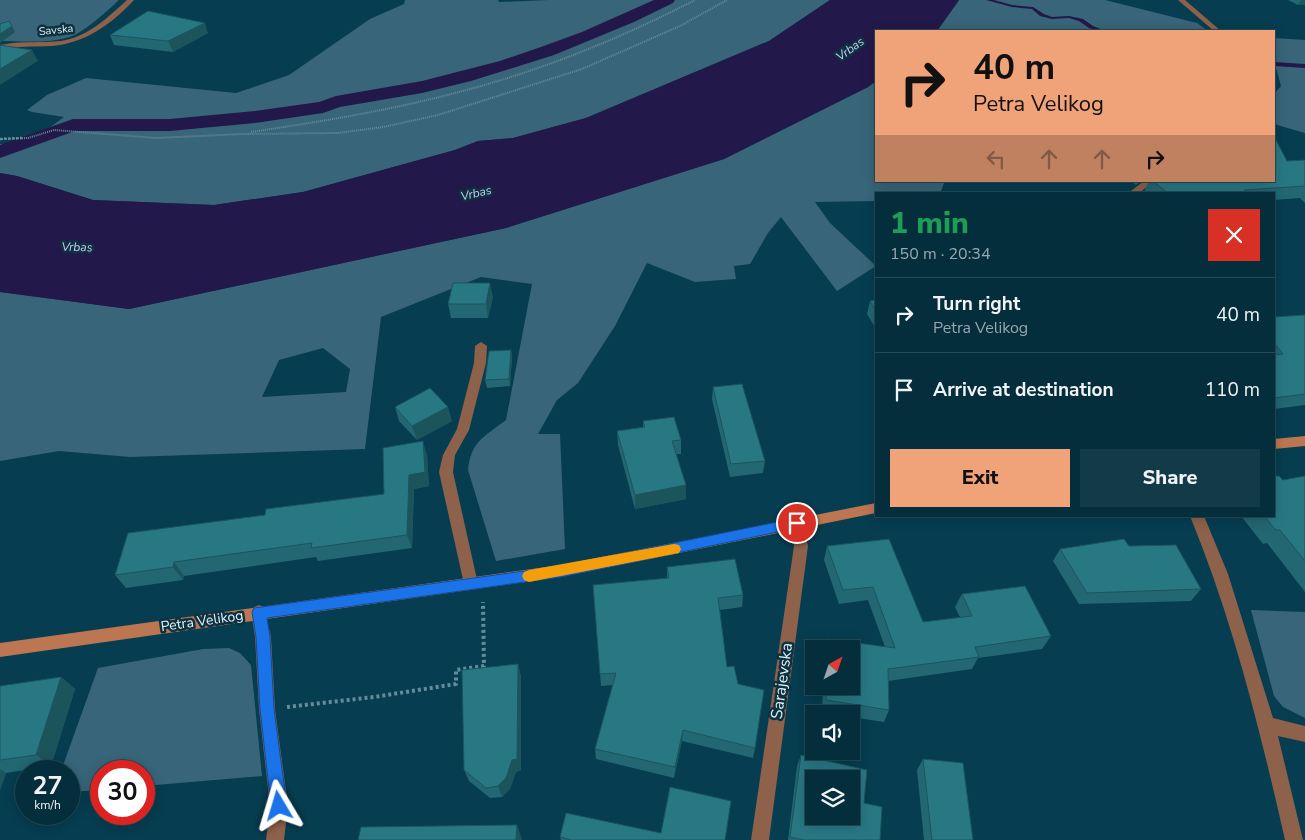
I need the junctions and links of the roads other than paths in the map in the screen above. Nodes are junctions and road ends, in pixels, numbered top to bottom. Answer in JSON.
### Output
{"nodes":[{"id":1,"x":131,"y":0,"type":"edge"},
{"id":2,"x":1181,"y":0,"type":"edge"},
{"id":3,"x":1217,"y":30,"type":"edge"},
{"id":4,"x":0,"y":47,"type":"edge"},
{"id":5,"x":1149,"y":182,"type":"edge"},
{"id":6,"x":1135,"y":192,"type":"edge"},
{"id":7,"x":481,"y":346,"type":"dead end"},
{"id":8,"x":1305,"y":441,"type":"edge"},
{"id":9,"x":1275,"y":444,"type":"edge"},
{"id":10,"x":875,"y":508,"type":"edge"},
{"id":11,"x":1197,"y":517,"type":"edge"},
{"id":12,"x":797,"y":523,"type":"junction"},
{"id":13,"x":471,"y":584,"type":"junction"},
{"id":14,"x":259,"y":612,"type":"junction"},
{"id":15,"x":0,"y":650,"type":"edge"},
{"id":16,"x":1266,"y":725,"type":"junction"},
{"id":17,"x":1305,"y":734,"type":"edge"},
{"id":18,"x":275,"y":840,"type":"edge"},
{"id":19,"x":760,"y":840,"type":"edge"},
{"id":20,"x":1294,"y":840,"type":"edge"}],
"edges":[{"from":1,"to":4,"type":"street","name":"Savska"},
{"from":2,"to":3,"type":"street"},
{"from":5,"to":6,"type":"street"},
{"from":7,"to":13,"type":"street"},
{"from":8,"to":9,"type":"street"},
{"from":10,"to":12,"type":"street","name":"Petra Velikog"},
{"from":11,"to":16,"type":"street"},
{"from":12,"to":13,"type":"street","name":"Petra Velikog"},
{"from":12,"to":19,"type":"street","name":"Sarajevska"},
{"from":13,"to":14,"type":"street","name":"Petra Velikog"},
{"from":14,"to":15,"type":"street","name":"Petra Velikog"},
{"from":14,"to":18,"type":"street"},
{"from":16,"to":17,"type":"street"},
{"from":16,"to":20,"type":"street"}]}
